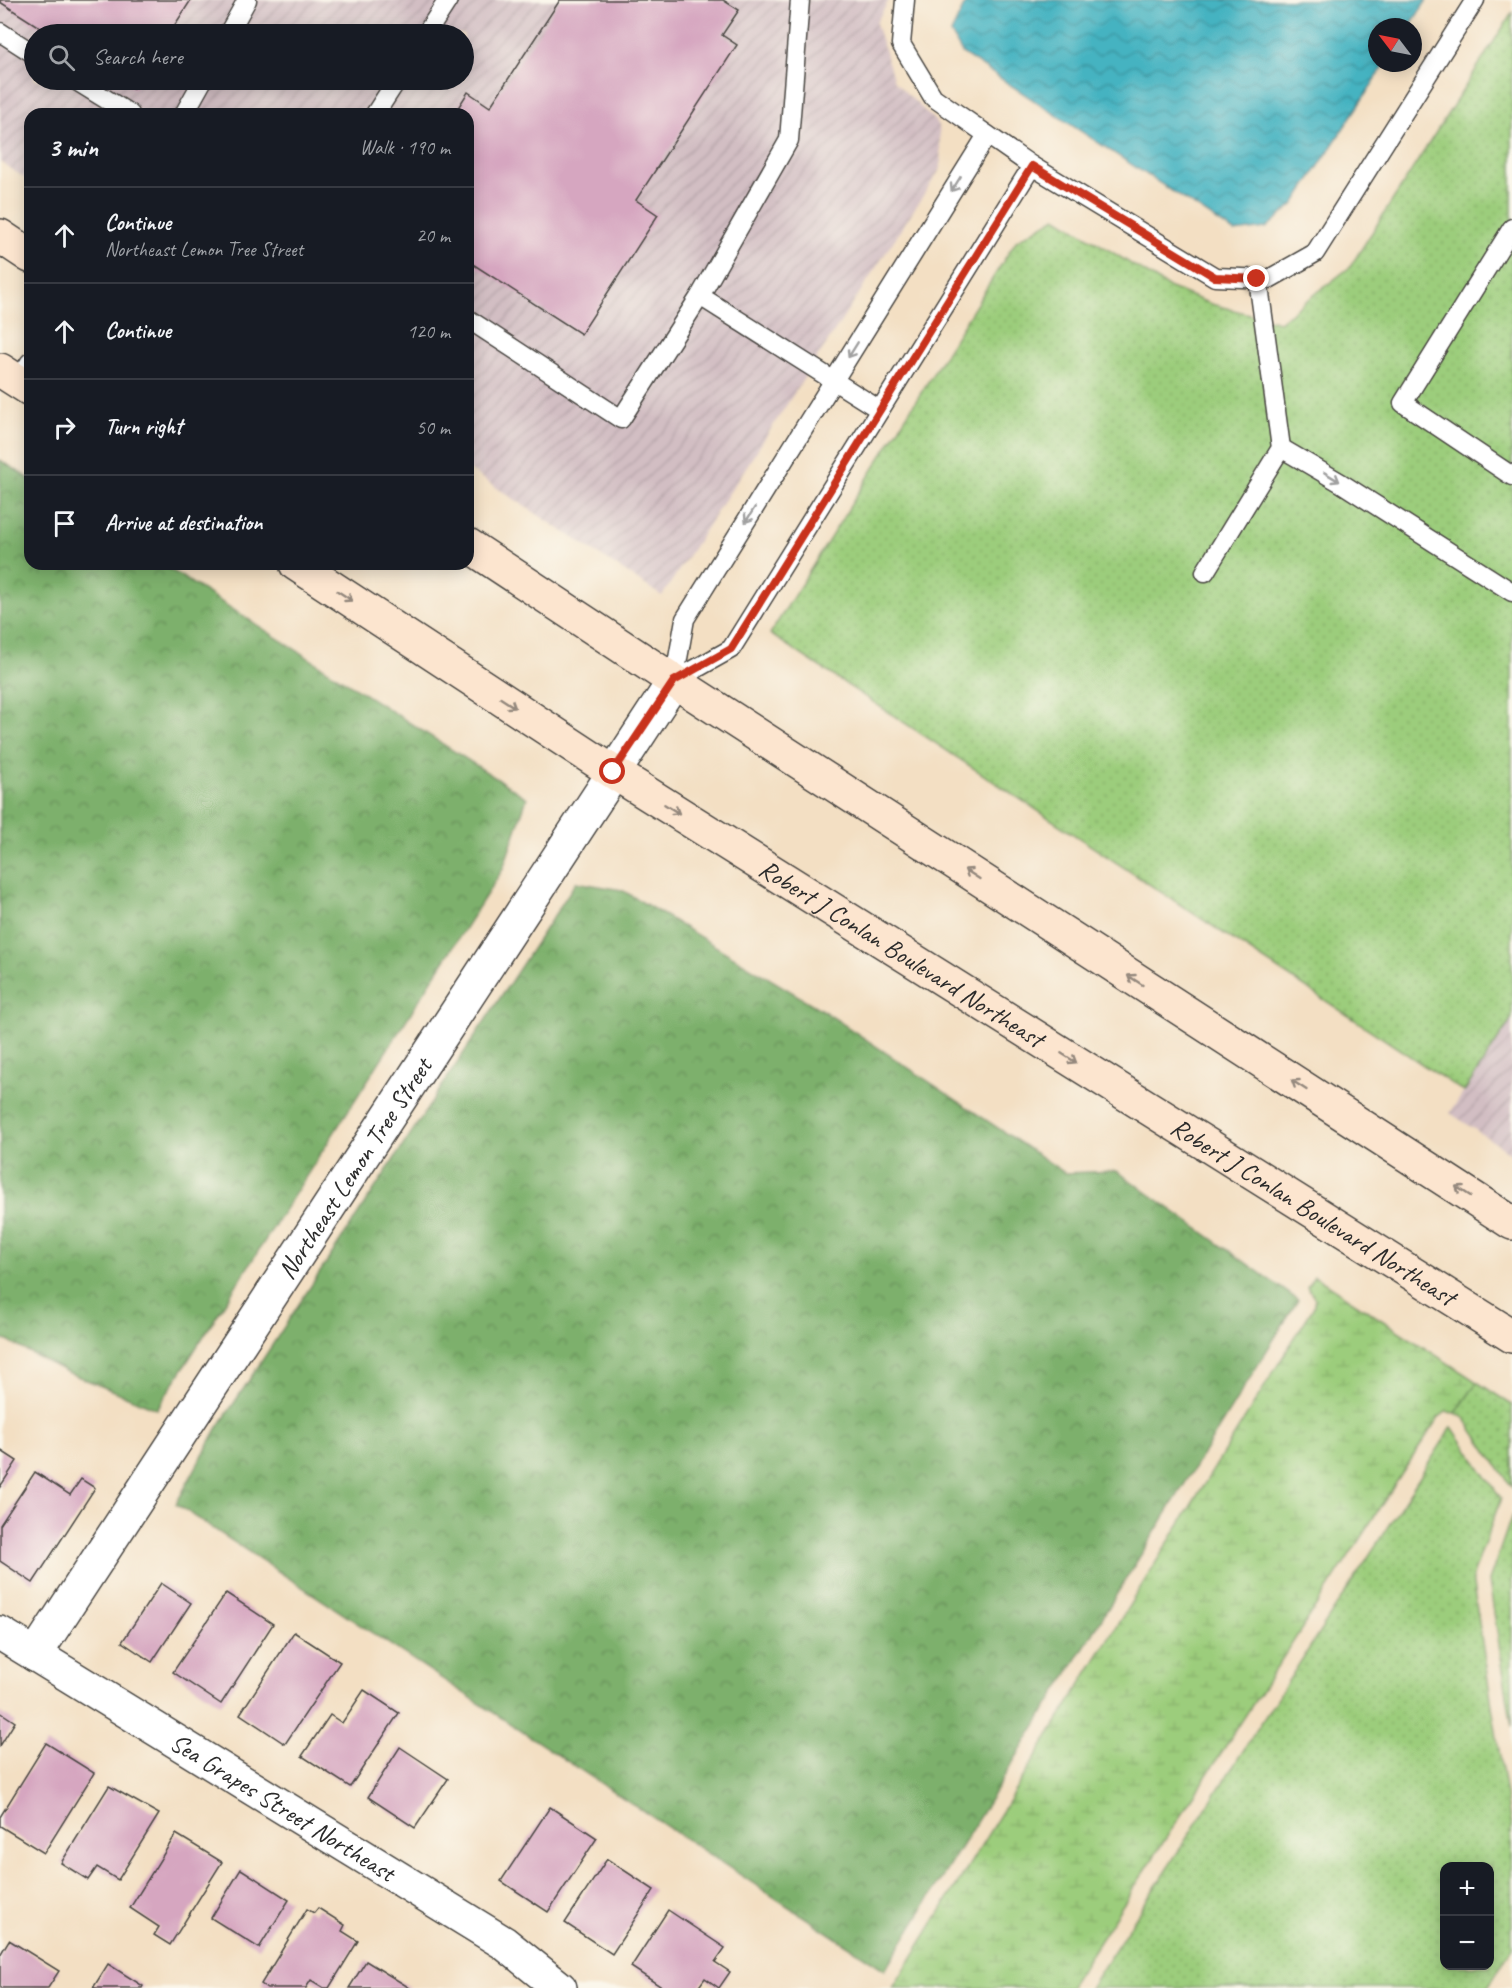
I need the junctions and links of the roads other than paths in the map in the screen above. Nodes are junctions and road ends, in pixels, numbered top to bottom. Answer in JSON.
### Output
{"nodes":[{"id":1,"x":247,"y":0,"type":"edge"},
{"id":2,"x":448,"y":0,"type":"edge"},
{"id":3,"x":800,"y":0,"type":"edge"},
{"id":4,"x":905,"y":0,"type":"edge"},
{"id":5,"x":1475,"y":0,"type":"edge"},
{"id":6,"x":234,"y":24,"type":"edge"},
{"id":7,"x":432,"y":24,"type":"edge"},
{"id":8,"x":0,"y":32,"type":"edge"},
{"id":9,"x":24,"y":48,"type":"edge"},
{"id":10,"x":91,"y":90,"type":"edge"},
{"id":11,"x":197,"y":90,"type":"edge"},
{"id":12,"x":391,"y":90,"type":"edge"},
{"id":13,"x":120,"y":108,"type":"edge"},
{"id":14,"x":187,"y":108,"type":"edge"},
{"id":15,"x":379,"y":108,"type":"edge"},
{"id":16,"x":987,"y":135,"type":"junction"},
{"id":17,"x":1032,"y":166,"type":"junction"},
{"id":18,"x":1512,"y":228,"type":"edge"},
{"id":19,"x":0,"y":236,"type":"edge"},
{"id":20,"x":24,"y":252,"type":"edge"},
{"id":21,"x":1257,"y":279,"type":"junction"},
{"id":22,"x":700,"y":296,"type":"junction"},
{"id":23,"x":474,"y":323,"type":"edge"},
{"id":24,"x":833,"y":382,"type":"junction"},
{"id":25,"x":880,"y":410,"type":"junction"},
{"id":26,"x":1281,"y":448,"type":"junction"},
{"id":27,"x":1512,"y":476,"type":"edge"},
{"id":28,"x":474,"y":549,"type":"edge"},
{"id":29,"x":305,"y":570,"type":"edge"},
{"id":30,"x":1205,"y":572,"type":"dead end"},
{"id":31,"x":1512,"y":592,"type":"edge"},
{"id":32,"x":674,"y":681,"type":"junction"},
{"id":33,"x":613,"y":772,"type":"junction"},
{"id":34,"x":1512,"y":1223,"type":"edge"},
{"id":35,"x":1512,"y":1336,"type":"edge"},
{"id":36,"x":0,"y":1633,"type":"edge"},
{"id":37,"x":35,"y":1655,"type":"junction"},
{"id":38,"x":560,"y":1988,"type":"edge"}],
"edges":[{"from":1,"to":6,"type":"lane"},
{"from":2,"to":7,"type":"lane"},
{"from":3,"to":22,"type":"lane"},
{"from":4,"to":16,"type":"lane"},
{"from":5,"to":21,"type":"lane"},
{"from":8,"to":9,"type":"lane"},
{"from":10,"to":13,"type":"lane"},
{"from":11,"to":14,"type":"lane"},
{"from":12,"to":15,"type":"lane"},
{"from":16,"to":17,"type":"lane"},
{"from":16,"to":24,"type":"lane","one_way":true},
{"from":17,"to":21,"type":"lane"},
{"from":17,"to":25,"type":"lane"},
{"from":18,"to":27,"type":"lane"},
{"from":19,"to":20,"type":"main road"},
{"from":21,"to":26,"type":"lane"},
{"from":22,"to":23,"type":"lane"},
{"from":22,"to":24,"type":"lane"},
{"from":24,"to":25,"type":"lane"},
{"from":24,"to":32,"type":"lane","one_way":true},
{"from":25,"to":32,"type":"lane"},
{"from":26,"to":30,"type":"lane"},
{"from":26,"to":31,"type":"lane","one_way":true},
{"from":28,"to":32,"type":"main road"},
{"from":29,"to":33,"type":"main road","name":"Robert J Conlan Boulevard Northeast","one_way":true},
{"from":32,"to":33,"type":"street","name":"Northeast Lemon Tree Street"},
{"from":34,"to":32,"type":"main road","one_way":true},
{"from":33,"to":35,"type":"main road","name":"Robert J Conlan Boulevard Northeast","one_way":true},
{"from":33,"to":37,"type":"street","name":"Northeast Lemon Tree Street"},
{"from":36,"to":37,"type":"street","name":"Sea Grapes Street Northeast"},
{"from":37,"to":38,"type":"street","name":"Sea Grapes Street Northeast"}]}
